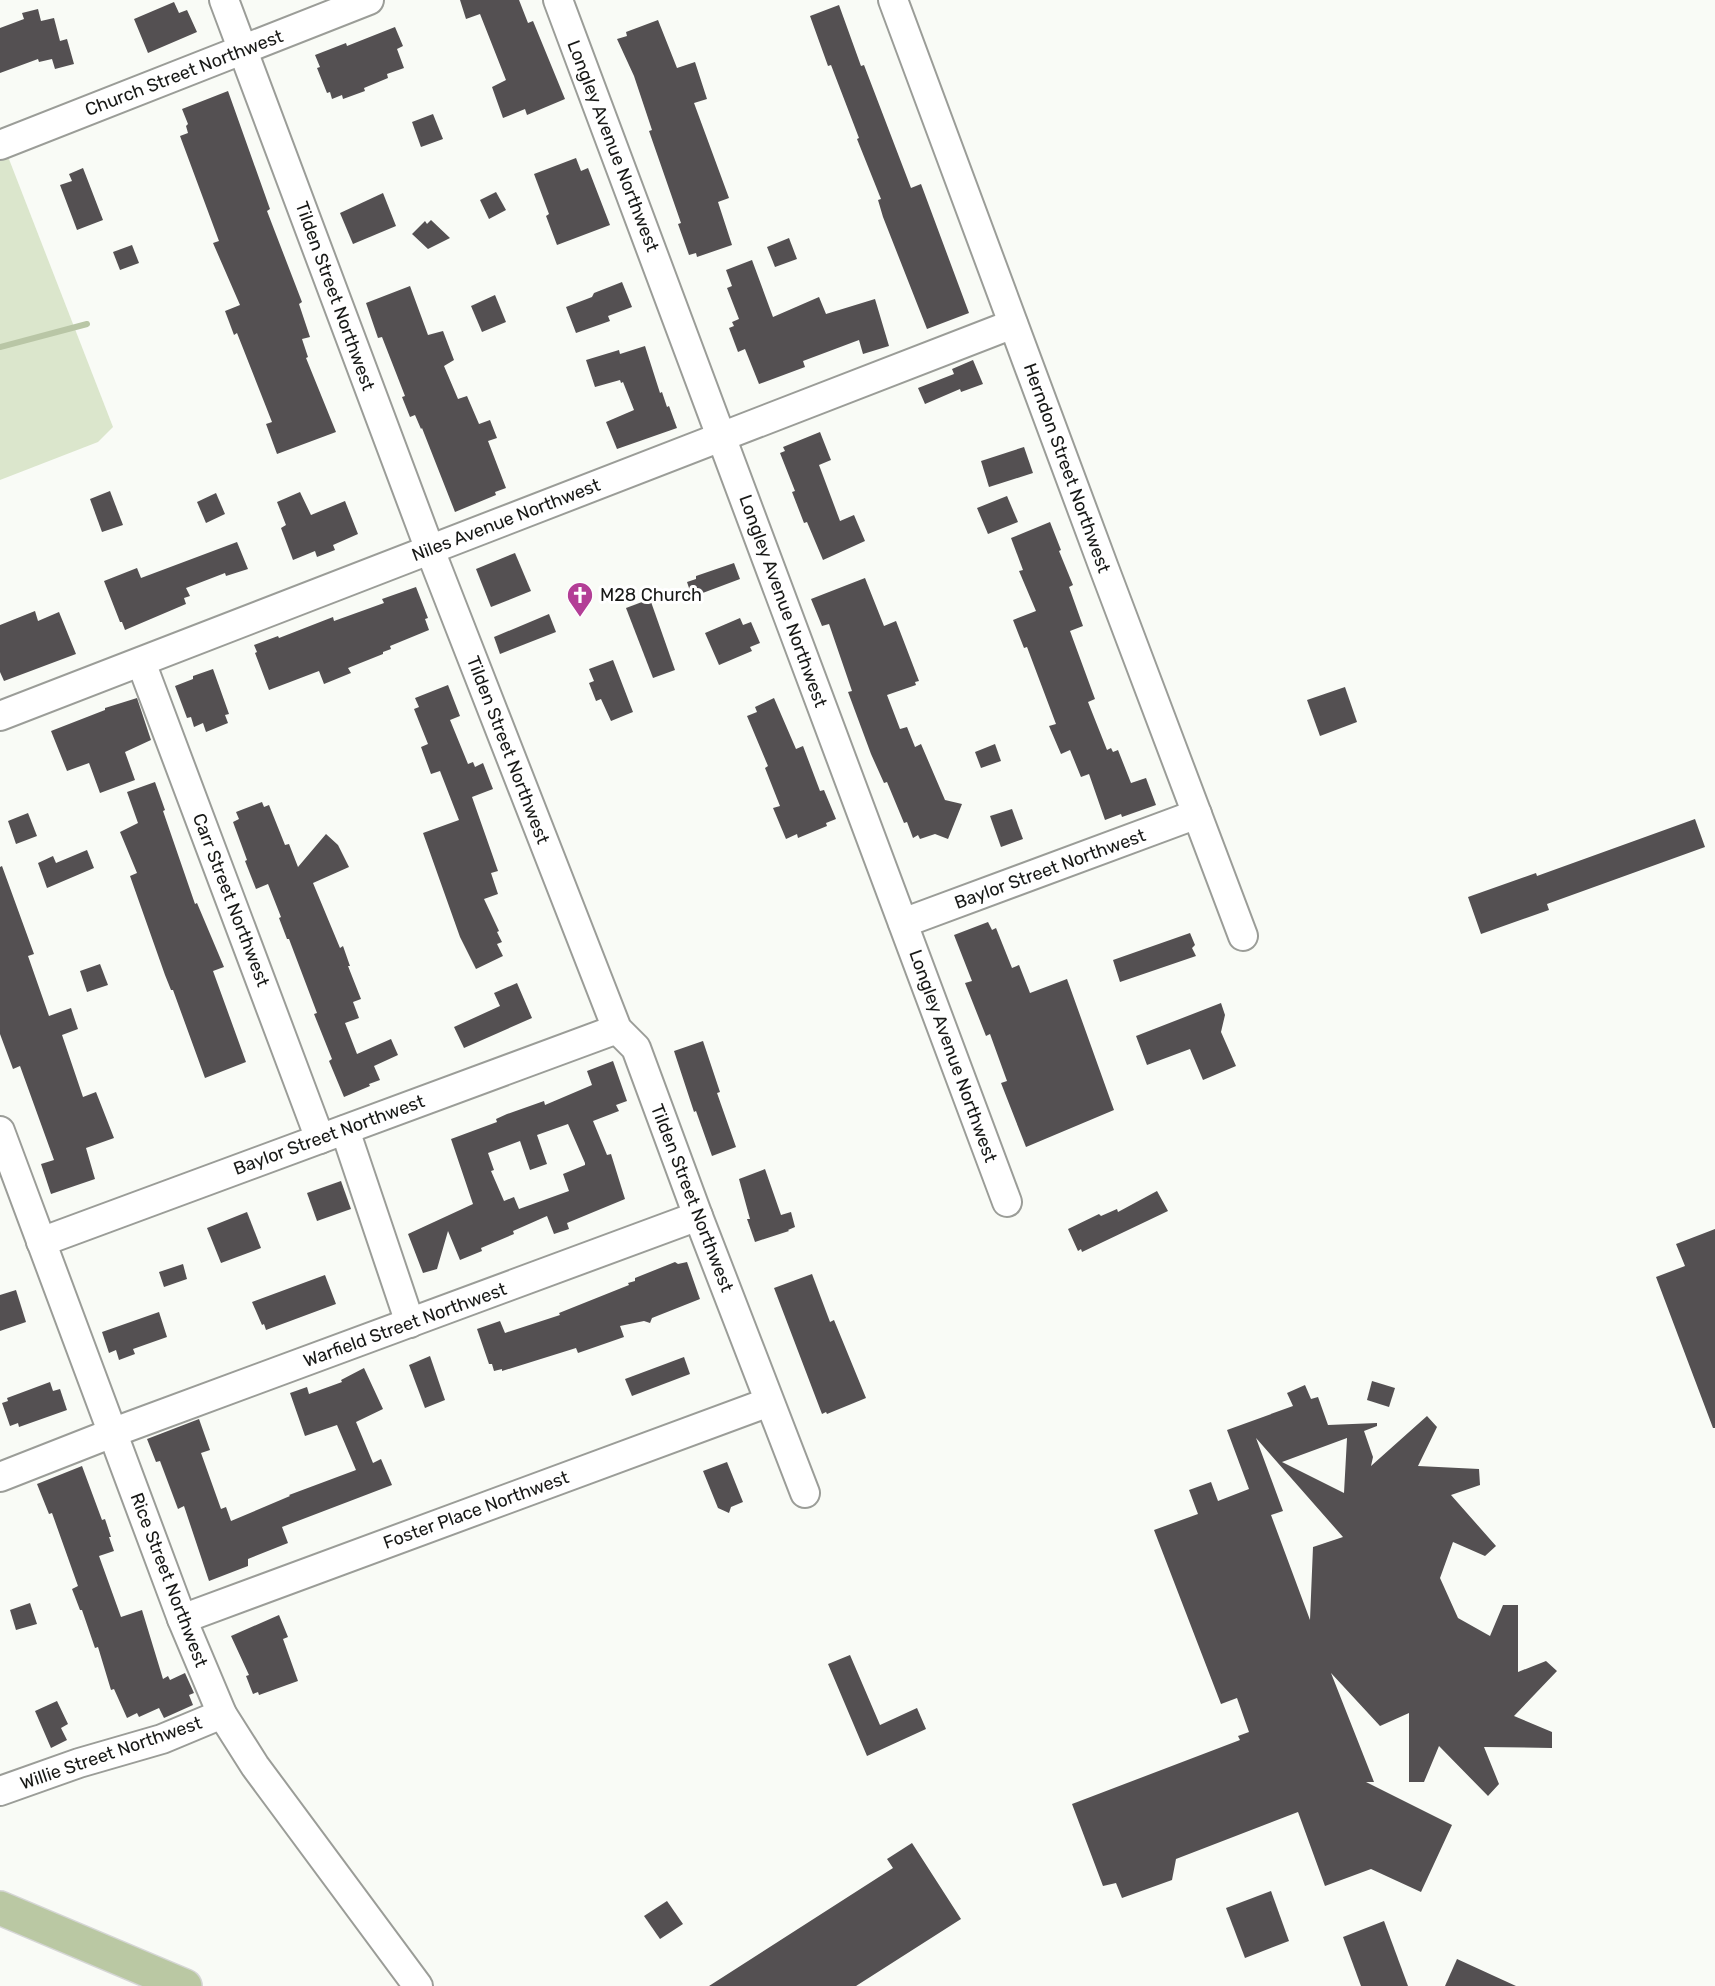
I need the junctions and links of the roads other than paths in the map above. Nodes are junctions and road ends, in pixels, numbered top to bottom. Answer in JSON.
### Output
{"nodes":[{"id":1,"x":224,"y":0,"type":"edge"},
{"id":2,"x":369,"y":0,"type":"edge"},
{"id":3,"x":558,"y":0,"type":"edge"},
{"id":4,"x":893,"y":0,"type":"edge"},
{"id":5,"x":244,"y":49,"type":"junction"},
{"id":6,"x":0,"y":145,"type":"edge"},
{"id":7,"x":1013,"y":324,"type":"junction"},
{"id":8,"x":722,"y":437,"type":"junction"},
{"id":9,"x":430,"y":550,"type":"junction"},
{"id":10,"x":141,"y":662,"type":"junction"},
{"id":11,"x":0,"y":716,"type":"edge"},
{"id":12,"x":1197,"y":814,"type":"junction"},
{"id":13,"x":903,"y":923,"type":"junction"},
{"id":14,"x":1243,"y":936,"type":"dead end"},
{"id":15,"x":617,"y":1029,"type":"junction"},
{"id":16,"x":0,"y":1131,"type":"edge"},
{"id":17,"x":332,"y":1134,"type":"junction"},
{"id":18,"x":1007,"y":1203,"type":"dead end"},
{"id":19,"x":698,"y":1216,"type":"junction"},
{"id":20,"x":41,"y":1242,"type":"junction"},
{"id":21,"x":410,"y":1323,"type":"junction"},
{"id":22,"x":769,"y":1402,"type":"junction"},
{"id":23,"x":113,"y":1433,"type":"junction"},
{"id":24,"x":0,"y":1477,"type":"edge"},
{"id":25,"x":805,"y":1493,"type":"dead end"},
{"id":26,"x":182,"y":1619,"type":"junction"},
{"id":27,"x":222,"y":1714,"type":"junction"},
{"id":28,"x":0,"y":1791,"type":"edge"},
{"id":29,"x":0,"y":1908,"type":"edge"},
{"id":30,"x":185,"y":1986,"type":"edge"},
{"id":31,"x":418,"y":1986,"type":"edge"}],
"edges":[{"from":1,"to":5,"type":"street","name":"Tilden Street Northwest"},
{"from":2,"to":5,"type":"street","name":"Church Street Northwest"},
{"from":3,"to":8,"type":"street","name":"Longley Avenue Northwest"},
{"from":4,"to":7,"type":"street","name":"Herndon Street Northwest"},
{"from":5,"to":6,"type":"street","name":"Church Street Northwest"},
{"from":5,"to":9,"type":"street","name":"Tilden Street Northwest"},
{"from":7,"to":8,"type":"street","name":"Niles Avenue Northwest"},
{"from":7,"to":12,"type":"street","name":"Herndon Street Northwest"},
{"from":8,"to":9,"type":"street","name":"Niles Avenue Northwest"},
{"from":8,"to":13,"type":"street","name":"Longley Avenue Northwest"},
{"from":9,"to":10,"type":"street","name":"Niles Avenue Northwest"},
{"from":9,"to":15,"type":"street","name":"Tilden Street Northwest"},
{"from":10,"to":11,"type":"street","name":"Niles Avenue Northwest"},
{"from":10,"to":17,"type":"street","name":"Carr Street Northwest"},
{"from":12,"to":13,"type":"street","name":"Baylor Street Northwest"},
{"from":12,"to":14,"type":"street","name":"Herndon Street Northwest"},
{"from":13,"to":18,"type":"street","name":"Longley Avenue Northwest"},
{"from":15,"to":17,"type":"street","name":"Baylor Street Northwest"},
{"from":15,"to":19,"type":"street","name":"Tilden Street Northwest"},
{"from":16,"to":20,"type":"street","name":"Rice Street Northwest"},
{"from":17,"to":20,"type":"street","name":"Baylor Street Northwest"},
{"from":17,"to":21,"type":"street","name":"Carr Street Northwest"},
{"from":19,"to":21,"type":"street","name":"Warfield Street Northwest"},
{"from":19,"to":22,"type":"street","name":"Tilden Street Northwest"},
{"from":20,"to":23,"type":"street","name":"Rice Street Northwest"},
{"from":21,"to":23,"type":"street","name":"Warfield Street Northwest"},
{"from":22,"to":25,"type":"street","name":"Tilden Street Northwest"},
{"from":22,"to":26,"type":"street","name":"Foster Place Northwest"},
{"from":23,"to":24,"type":"street"},
{"from":23,"to":26,"type":"street","name":"Rice Street Northwest"},
{"from":26,"to":27,"type":"street","name":"Rice Street Northwest"},
{"from":27,"to":28,"type":"street","name":"Willie Street Northwest"},
{"from":27,"to":31,"type":"street","name":"Rice Street Northwest"},
{"from":29,"to":30,"type":"main road"}]}
